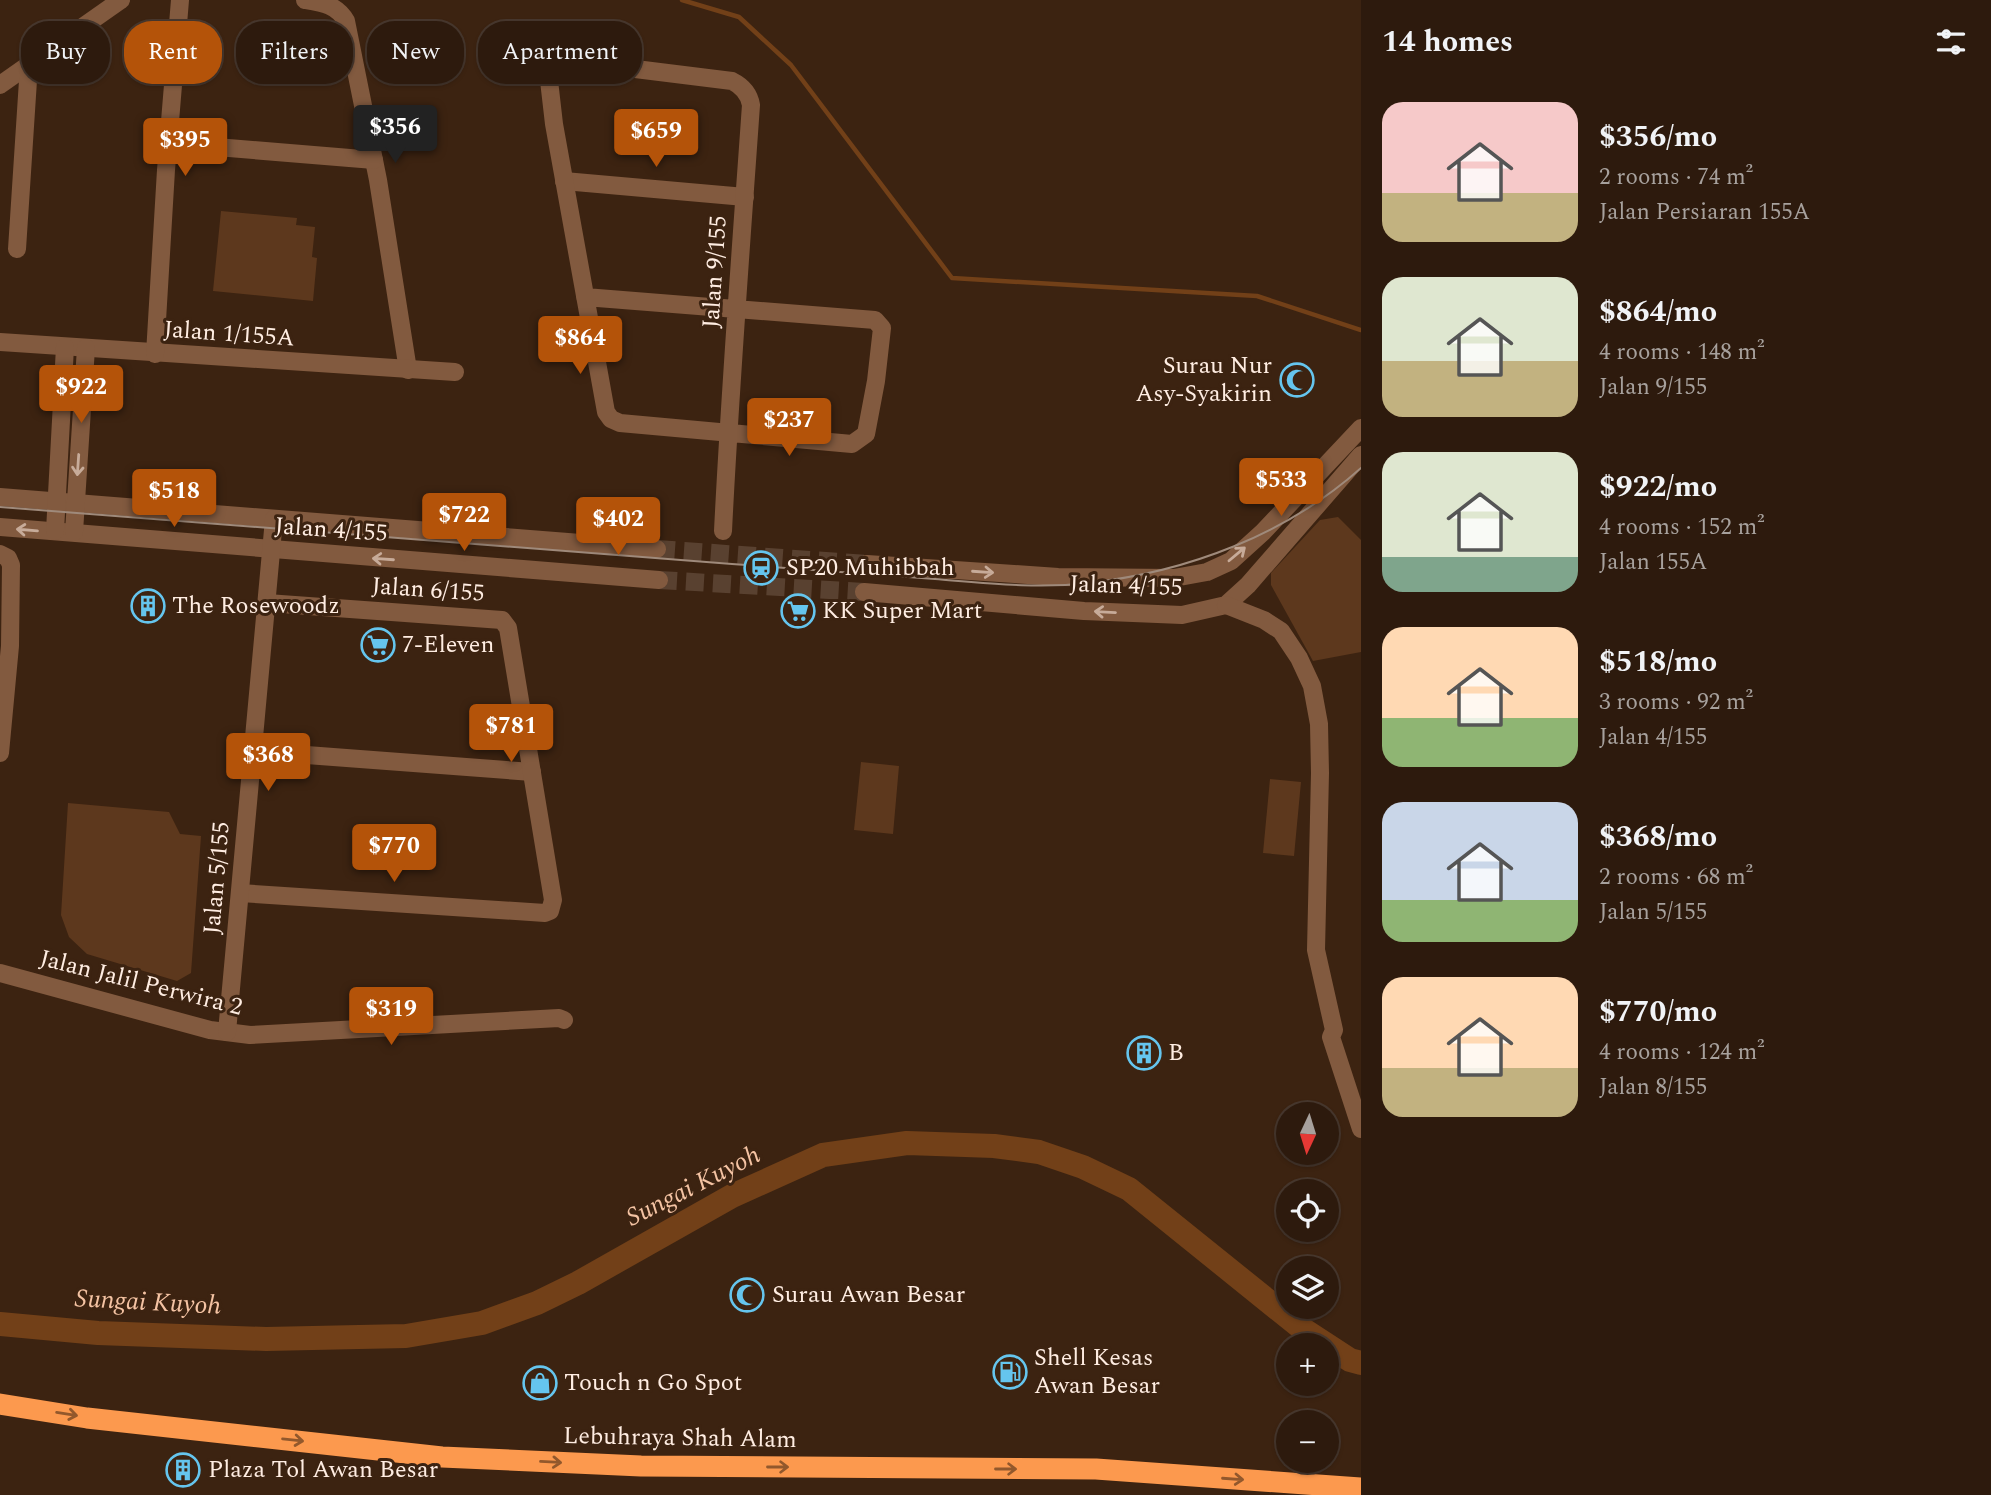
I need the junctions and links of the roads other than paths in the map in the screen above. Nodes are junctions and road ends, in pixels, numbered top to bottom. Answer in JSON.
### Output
{"nodes":[{"id":1,"x":121,"y":0,"type":"edge"},
{"id":2,"x":180,"y":0,"type":"edge"},
{"id":3,"x":313,"y":1,"type":"edge"},
{"id":4,"x":91,"y":21,"type":"edge"},
{"id":5,"x":21,"y":71,"type":"edge"},
{"id":6,"x":28,"y":84,"type":"edge"},
{"id":7,"x":0,"y":85,"type":"edge"},
{"id":8,"x":168,"y":143,"type":"junction"},
{"id":9,"x":374,"y":160,"type":"junction"},
{"id":10,"x":564,"y":181,"type":"junction"},
{"id":11,"x":745,"y":197,"type":"junction"},
{"id":12,"x":17,"y":248,"type":"dead end"},
{"id":13,"x":585,"y":297,"type":"junction"},
{"id":14,"x":737,"y":309,"type":"junction"},
{"id":15,"x":0,"y":342,"type":"edge"},
{"id":16,"x":65,"y":346,"type":"junction"},
{"id":17,"x":86,"y":348,"type":"junction"},
{"id":18,"x":155,"y":354,"type":"junction"},
{"id":19,"x":408,"y":370,"type":"junction"},
{"id":20,"x":455,"y":372,"type":"dead end"},
{"id":21,"x":1361,"y":428,"type":"edge"},
{"id":22,"x":729,"y":433,"type":"junction"},
{"id":23,"x":1361,"y":455,"type":"edge"},
{"id":24,"x":0,"y":497,"type":"edge"},
{"id":25,"x":57,"y":501,"type":"junction"},
{"id":26,"x":76,"y":502,"type":"junction"},
{"id":27,"x":274,"y":519,"type":"junction"},
{"id":28,"x":0,"y":527,"type":"edge"},
{"id":29,"x":55,"y":531,"type":"junction"},
{"id":30,"x":723,"y":531,"type":"dead end"},
{"id":31,"x":74,"y":532,"type":"junction"},
{"id":32,"x":657,"y":549,"type":"tunnel mouth"},
{"id":33,"x":272,"y":551,"type":"junction"},
{"id":34,"x":0,"y":554,"type":"edge"},
{"id":35,"x":866,"y":564,"type":"tunnel mouth"},
{"id":36,"x":659,"y":580,"type":"tunnel mouth"},
{"id":37,"x":864,"y":592,"type":"tunnel mouth"},
{"id":38,"x":267,"y":603,"type":"junction"},
{"id":39,"x":1226,"y":605,"type":"junction"},
{"id":40,"x":253,"y":751,"type":"junction"},
{"id":41,"x":0,"y":753,"type":"edge"},
{"id":42,"x":532,"y":772,"type":"junction"},
{"id":43,"x":240,"y":893,"type":"junction"},
{"id":44,"x":0,"y":973,"type":"edge"},
{"id":45,"x":564,"y":1020,"type":"dead end"},
{"id":46,"x":227,"y":1032,"type":"junction"},
{"id":47,"x":1337,"y":1038,"type":"junction"},
{"id":48,"x":1361,"y":1100,"type":"edge"},
{"id":49,"x":1361,"y":1129,"type":"edge"},
{"id":50,"x":0,"y":1404,"type":"edge"},
{"id":51,"x":1361,"y":1488,"type":"edge"}],
"edges":[{"from":1,"to":4,"type":"street"},
{"from":2,"to":8,"type":"street"},
{"from":3,"to":9,"type":"street"},
{"from":5,"to":7,"type":"street"},
{"from":6,"to":12,"type":"street"},
{"from":8,"to":9,"type":"street"},
{"from":8,"to":18,"type":"street"},
{"from":9,"to":19,"type":"street"},
{"from":10,"to":11,"type":"street"},
{"from":10,"to":11,"type":"street","name":"Jalan 9/155"},
{"from":10,"to":13,"type":"street","name":"Jalan 9/155"},
{"from":11,"to":14,"type":"street","name":"Jalan 9/155"},
{"from":13,"to":14,"type":"street"},
{"from":13,"to":22,"type":"street","name":"Jalan 9/155"},
{"from":14,"to":22,"type":"street","name":"Jalan 9/155"},
{"from":14,"to":22,"type":"street"},
{"from":15,"to":16,"type":"street","name":"Jalan 1/155A"},
{"from":16,"to":17,"type":"street","name":"Jalan 1/155A"},
{"from":16,"to":25,"type":"street"},
{"from":17,"to":18,"type":"street","name":"Jalan 1/155A"},
{"from":17,"to":26,"type":"street","one_way":true},
{"from":18,"to":19,"type":"street","name":"Jalan 1/155A"},
{"from":19,"to":20,"type":"street","name":"Jalan 1/155A"},
{"from":35,"to":21,"type":"street","name":"Jalan 4/155","one_way":true},
{"from":22,"to":30,"type":"street","name":"Jalan 9/155"},
{"from":23,"to":39,"type":"street"},
{"from":24,"to":25,"type":"street","name":"Jalan 4/155"},
{"from":25,"to":26,"type":"street","name":"Jalan 4/155"},
{"from":25,"to":29,"type":"street"},
{"from":26,"to":27,"type":"street","name":"Jalan 4/155"},
{"from":26,"to":31,"type":"street"},
{"from":27,"to":32,"type":"street","name":"Jalan 4/155"},
{"from":27,"to":33,"type":"street","name":"Jalan 5/155"},
{"from":29,"to":28,"type":"street","name":"Jalan 4/155","one_way":true},
{"from":29,"to":31,"type":"street","name":"Jalan 4/155"},
{"from":31,"to":33,"type":"street","name":"Jalan 4/155"},
{"from":36,"to":33,"type":"street","name":"Jalan 4/155","one_way":true},
{"from":33,"to":38,"type":"street","name":"Jalan 5/155"},
{"from":34,"to":41,"type":"street"},
{"from":39,"to":37,"type":"street","name":"Jalan 4/155","one_way":true},
{"from":38,"to":40,"type":"street","name":"Jalan 5/155"},
{"from":38,"to":42,"type":"street","name":"Jalan 6/155"},
{"from":39,"to":47,"type":"street"},
{"from":40,"to":42,"type":"street"},
{"from":40,"to":43,"type":"street","name":"Jalan 5/155"},
{"from":42,"to":43,"type":"street"},
{"from":43,"to":46,"type":"street","name":"Jalan 5/155"},
{"from":44,"to":46,"type":"street","name":"Jalan Jalil Perwira 2"},
{"from":45,"to":46,"type":"street","name":"Jalan Jalil Perwira 2"},
{"from":47,"to":48,"type":"street"},
{"from":47,"to":49,"type":"street"},
{"from":50,"to":51,"type":"highway","name":"Lebuhraya Shah Alam","one_way":true}]}
